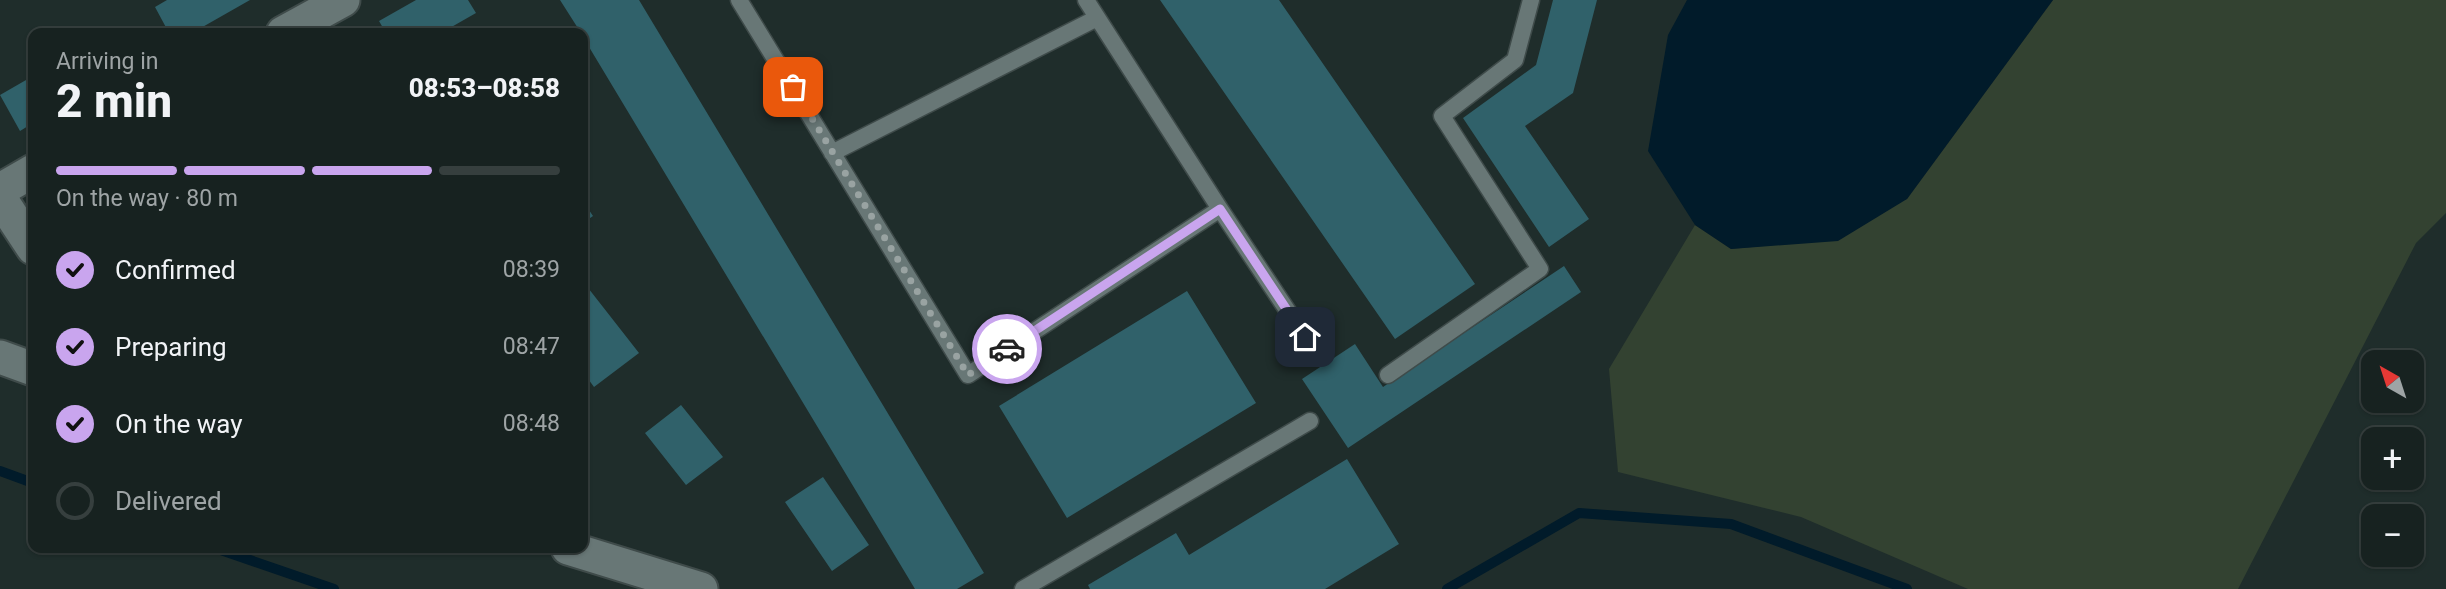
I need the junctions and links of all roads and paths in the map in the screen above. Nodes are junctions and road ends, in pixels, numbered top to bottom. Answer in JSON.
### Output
{"nodes":[{"id":1,"x":343,"y":0,"type":"edge"},
{"id":2,"x":739,"y":0,"type":"edge"},
{"id":3,"x":1086,"y":0,"type":"edge"},
{"id":4,"x":1531,"y":0,"type":"edge"},
{"id":5,"x":1097,"y":18,"type":"junction"},
{"id":6,"x":292,"y":28,"type":"edge"},
{"id":7,"x":832,"y":153,"type":"junction"},
{"id":8,"x":28,"y":175,"type":"edge"},
{"id":9,"x":0,"y":190,"type":"edge"},
{"id":10,"x":0,"y":198,"type":"edge"},
{"id":11,"x":1220,"y":209,"type":"junction"},
{"id":12,"x":28,"y":240,"type":"edge"},
{"id":13,"x":1305,"y":337,"type":"dead end"},
{"id":14,"x":0,"y":357,"type":"edge"},
{"id":15,"x":28,"y":367,"type":"edge"},
{"id":16,"x":1388,"y":375,"type":"dead end"},
{"id":17,"x":1310,"y":421,"type":"dead end"},
{"id":18,"x":584,"y":553,"type":"edge"},
{"id":19,"x":701,"y":589,"type":"edge"},
{"id":20,"x":1023,"y":589,"type":"edge"}],
"edges":[{"from":1,"to":6,"type":"street"},
{"from":2,"to":7,"type":"lane"},
{"from":3,"to":5,"type":"lane"},
{"from":4,"to":16,"type":"lane"},
{"from":5,"to":7,"type":"lane"},
{"from":5,"to":11,"type":"lane"},
{"from":7,"to":11,"type":"lane"},
{"from":8,"to":9,"type":"street"},
{"from":10,"to":12,"type":"street"},
{"from":11,"to":13,"type":"lane"},
{"from":14,"to":15,"type":"street"},
{"from":17,"to":20,"type":"lane"},
{"from":18,"to":19,"type":"street"}]}
